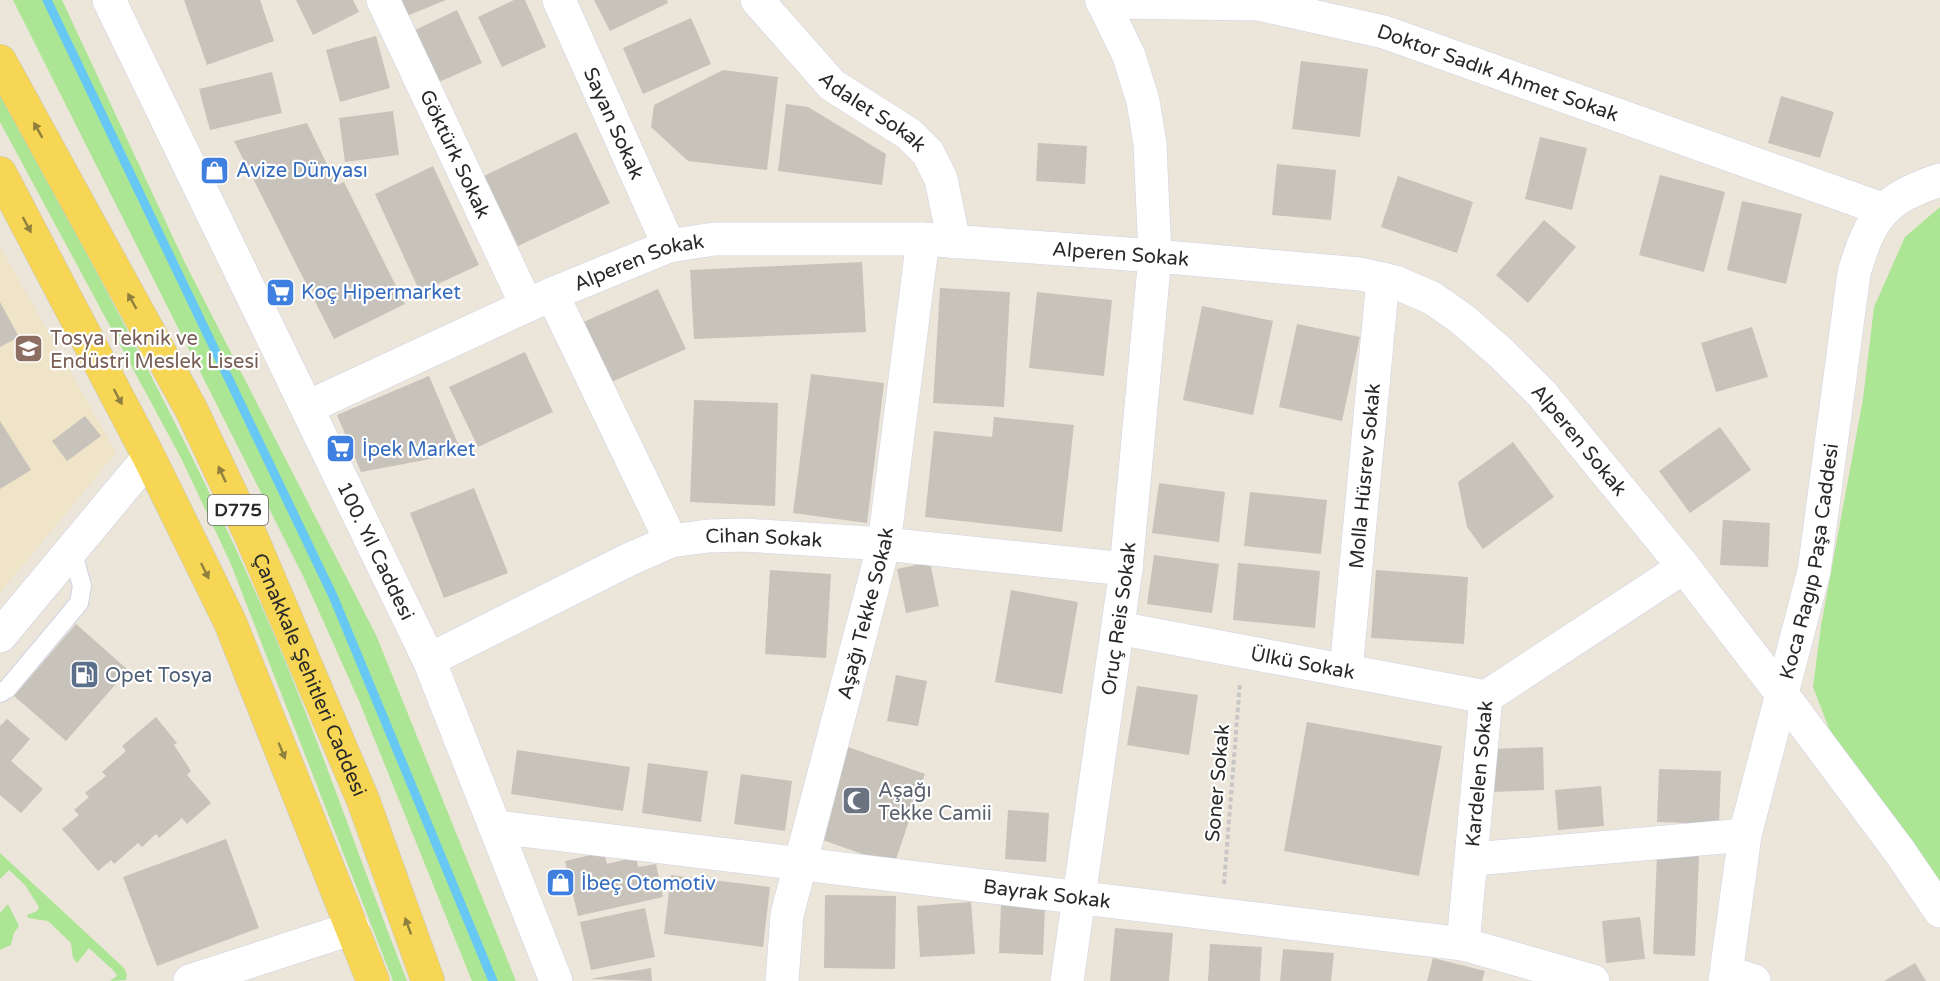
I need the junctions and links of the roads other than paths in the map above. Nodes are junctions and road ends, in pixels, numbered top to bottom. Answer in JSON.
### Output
{"nodes":[{"id":1,"x":109,"y":0,"type":"edge"},
{"id":2,"x":383,"y":0,"type":"edge"},
{"id":3,"x":559,"y":0,"type":"edge"},
{"id":4,"x":757,"y":0,"type":"edge"},
{"id":5,"x":1102,"y":1,"type":"edge"},
{"id":6,"x":0,"y":61,"type":"edge"},
{"id":7,"x":0,"y":173,"type":"edge"},
{"id":8,"x":1940,"y":180,"type":"edge"},
{"id":9,"x":1882,"y":209,"type":"junction"},
{"id":10,"x":938,"y":240,"type":"junction"},
{"id":11,"x":669,"y":246,"type":"junction"},
{"id":12,"x":1155,"y":256,"type":"junction"},
{"id":13,"x":1383,"y":279,"type":"junction"},
{"id":14,"x":540,"y":300,"type":"junction"},
{"id":15,"x":308,"y":407,"type":"junction"},
{"id":16,"x":149,"y":457,"type":"junction"},
{"id":17,"x":671,"y":541,"type":"junction"},
{"id":18,"x":884,"y":544,"type":"junction"},
{"id":19,"x":72,"y":550,"type":"junction"},
{"id":20,"x":1684,"y":567,"type":"junction"},
{"id":21,"x":1126,"y":569,"type":"junction"},
{"id":22,"x":1118,"y":628,"type":"junction"},
{"id":23,"x":0,"y":636,"type":"edge"},
{"id":24,"x":429,"y":660,"type":"junction"},
{"id":25,"x":1346,"y":671,"type":"junction"},
{"id":26,"x":0,"y":693,"type":"edge"},
{"id":27,"x":1780,"y":693,"type":"junction"},
{"id":28,"x":1486,"y":697,"type":"junction"},
{"id":29,"x":497,"y":826,"type":"junction"},
{"id":30,"x":1745,"y":835,"type":"junction"},
{"id":31,"x":1473,"y":859,"type":"junction"},
{"id":32,"x":801,"y":864,"type":"junction"},
{"id":33,"x":1078,"y":898,"type":"junction"},
{"id":34,"x":1940,"y":911,"type":"edge"},
{"id":35,"x":353,"y":928,"type":"junction"},
{"id":36,"x":1463,"y":944,"type":"junction"},
{"id":37,"x":1736,"y":978,"type":"edge"},
{"id":38,"x":190,"y":981,"type":"edge"},
{"id":39,"x":373,"y":981,"type":"edge"},
{"id":40,"x":428,"y":981,"type":"edge"},
{"id":41,"x":556,"y":981,"type":"edge"},
{"id":42,"x":782,"y":981,"type":"edge"},
{"id":43,"x":1067,"y":981,"type":"edge"},
{"id":44,"x":1593,"y":981,"type":"edge"}],
"edges":[{"from":1,"to":15,"type":"street","name":"100. Yıl Caddesi"},
{"from":2,"to":14,"type":"street","name":"Göktürk Sokak"},
{"from":3,"to":11,"type":"street","name":"Sayan Sokak"},
{"from":4,"to":10,"type":"street","name":"Adalet Sokak"},
{"from":5,"to":9,"type":"street","name":"Doktor Sadık Ahmet Sokak"},
{"from":5,"to":12,"type":"street","name":"Oruç Reis Sokak"},
{"from":40,"to":6,"type":"main road","name":"Çanakkale Şehitleri Caddesi","number":"D775","one_way":true},
{"from":7,"to":16,"type":"main road","number":"D775","one_way":true},
{"from":8,"to":9,"type":"street","name":"Koca Ragıp Paşa Caddesi"},
{"from":9,"to":27,"type":"street","name":"Koca Ragıp Paşa Caddesi"},
{"from":10,"to":11,"type":"street","name":"Alperen Sokak"},
{"from":10,"to":12,"type":"street","name":"Alperen Sokak"},
{"from":10,"to":18,"type":"street","name":"Aşağı Tekke Sokak"},
{"from":11,"to":14,"type":"street","name":"Alperen Sokak"},
{"from":12,"to":13,"type":"street","name":"Alperen Sokak"},
{"from":12,"to":21,"type":"street","name":"Oruç Reis Sokak"},
{"from":13,"to":20,"type":"street","name":"Alperen Sokak"},
{"from":13,"to":25,"type":"street","name":"Molla Hüsrev Sokak"},
{"from":14,"to":15,"type":"street","name":"Alperen Sokak"},
{"from":14,"to":17,"type":"street","name":"Göktürk Sokak"},
{"from":15,"to":24,"type":"street","name":"100. Yıl Caddesi"},
{"from":16,"to":19,"type":"street"},
{"from":16,"to":35,"type":"main road","number":"D775","one_way":true},
{"from":17,"to":18,"type":"street","name":"Cihan Sokak"},
{"from":17,"to":24,"type":"street","name":"Cihan Sokak"},
{"from":18,"to":21,"type":"street","name":"Cihan Sokak"},
{"from":18,"to":32,"type":"street","name":"Aşağı Tekke Sokak"},
{"from":19,"to":23,"type":"street"},
{"from":19,"to":26,"type":"lane"},
{"from":20,"to":27,"type":"street","name":"Alperen Sokak"},
{"from":20,"to":28,"type":"street","name":"Kardelen Sokak"},
{"from":21,"to":22,"type":"street","name":"Oruç Reis Sokak"},
{"from":22,"to":25,"type":"street","name":"Ülkü Sokak"},
{"from":22,"to":33,"type":"street","name":"Oruç Reis Sokak"},
{"from":24,"to":29,"type":"street","name":"100. Yıl Caddesi"},
{"from":25,"to":28,"type":"street","name":"Ülkü Sokak"},
{"from":27,"to":30,"type":"street","name":"Koca Ragıp Paşa Caddesi"},
{"from":27,"to":34,"type":"street","name":"Alperen Sokak"},
{"from":28,"to":31,"type":"street","name":"Kardelen Sokak"},
{"from":29,"to":32,"type":"street","name":"Bayrak Sokak"},
{"from":29,"to":41,"type":"street","name":"100. Yıl Caddesi"},
{"from":30,"to":31,"type":"street"},
{"from":30,"to":37,"type":"street","name":"Koca Ragıp Paşa Caddesi"},
{"from":31,"to":36,"type":"street","name":"Kardelen Sokak"},
{"from":32,"to":33,"type":"street","name":"Bayrak Sokak"},
{"from":32,"to":42,"type":"street","name":"Aşağı Tekke Sokak"},
{"from":33,"to":36,"type":"street","name":"Bayrak Sokak"},
{"from":33,"to":43,"type":"street","name":"Oruç Reis Sokak"},
{"from":35,"to":38,"type":"street"},
{"from":35,"to":39,"type":"main road","number":"D775"},
{"from":36,"to":44,"type":"street","name":"Bayrak Sokak"}]}
